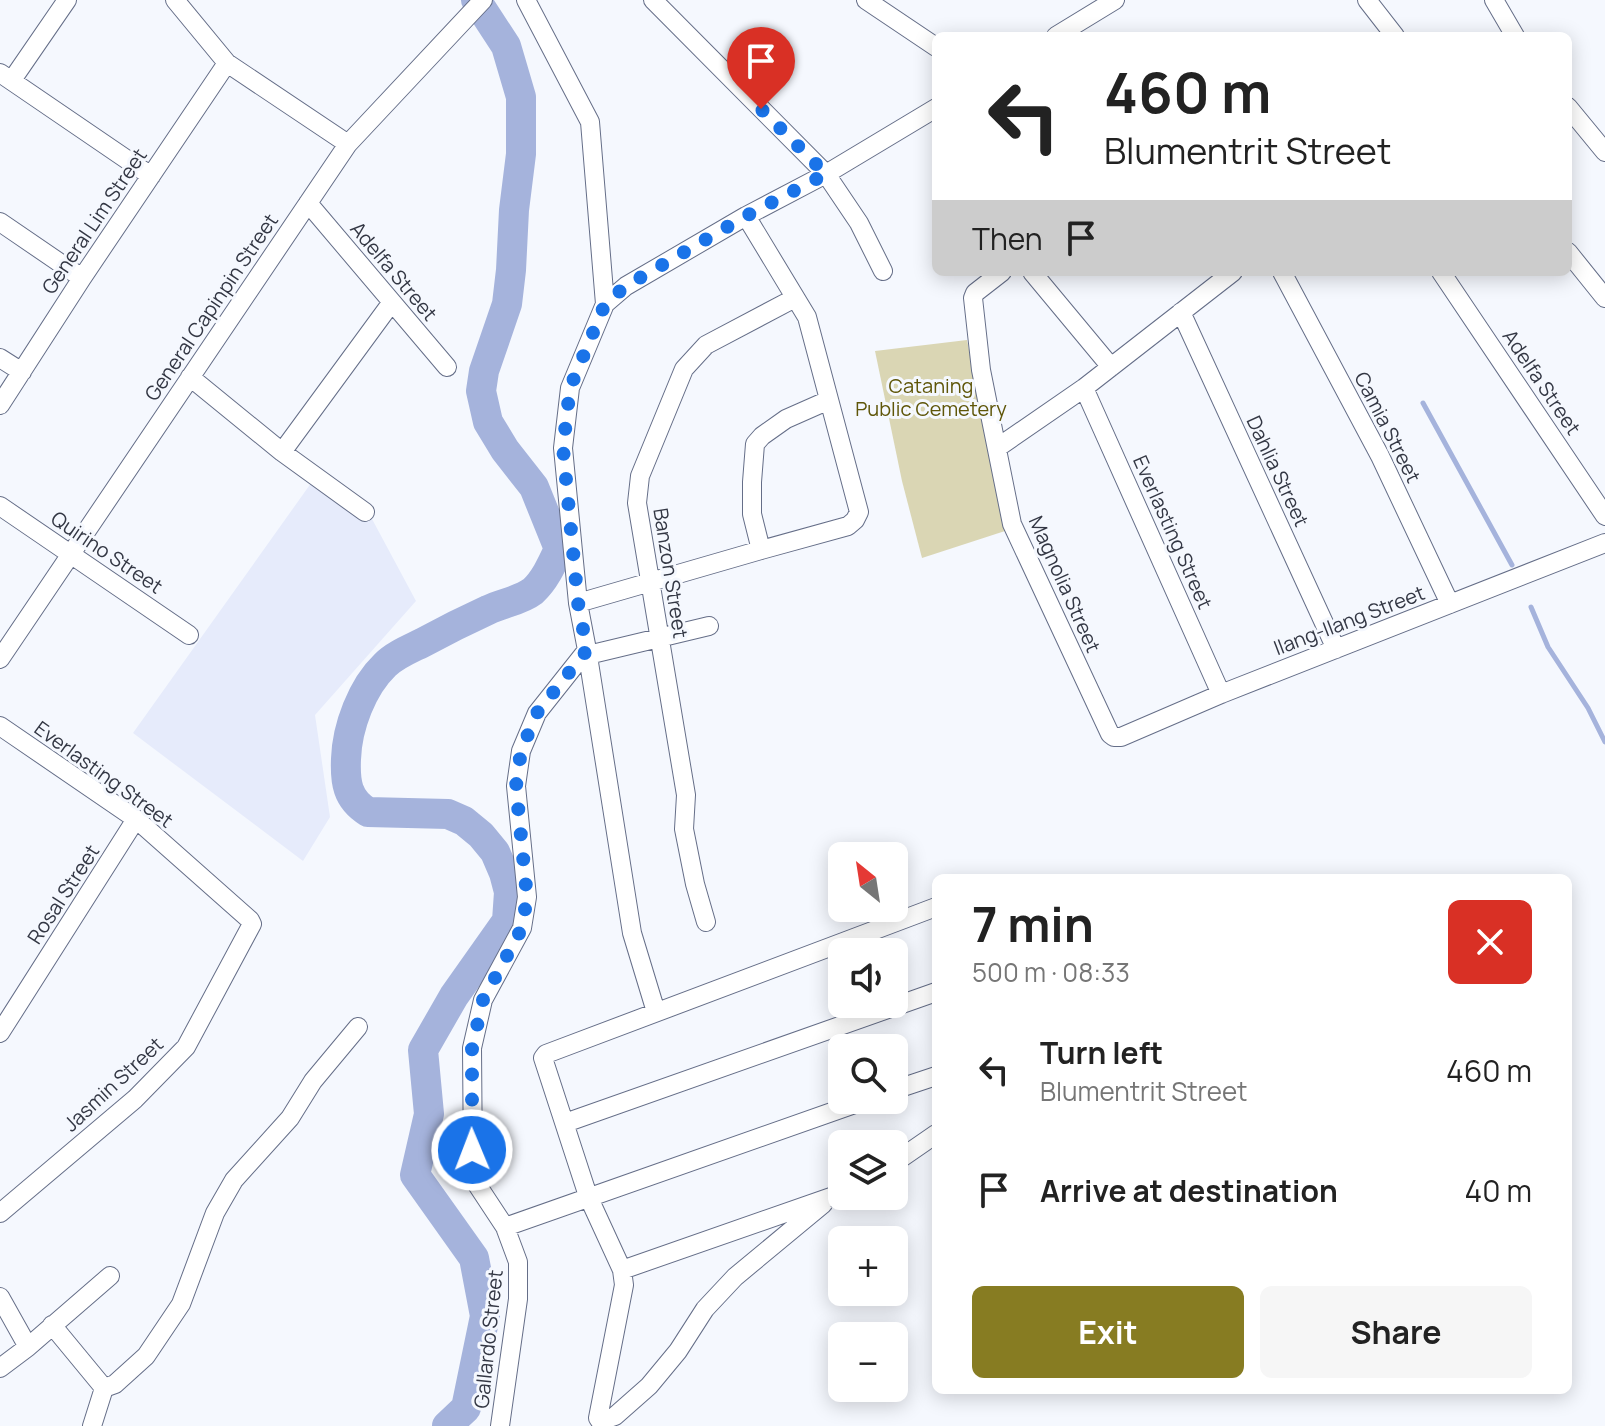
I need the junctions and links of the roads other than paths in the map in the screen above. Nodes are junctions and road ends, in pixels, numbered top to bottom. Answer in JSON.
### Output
{"nodes":[{"id":1,"x":67,"y":0,"type":"edge"},
{"id":2,"x":175,"y":0,"type":"edge"},
{"id":3,"x":483,"y":0,"type":"edge"},
{"id":4,"x":526,"y":0,"type":"edge"},
{"id":5,"x":653,"y":0,"type":"edge"},
{"id":6,"x":866,"y":0,"type":"edge"},
{"id":7,"x":1115,"y":0,"type":"edge"},
{"id":8,"x":1367,"y":0,"type":"edge"},
{"id":9,"x":1494,"y":0,"type":"edge"},
{"id":10,"x":1063,"y":32,"type":"edge"},
{"id":11,"x":1392,"y":32,"type":"edge"},
{"id":12,"x":1513,"y":32,"type":"edge"},
{"id":13,"x":932,"y":44,"type":"edge"},
{"id":14,"x":227,"y":63,"type":"junction"},
{"id":15,"x":6,"y":76,"type":"edge"},
{"id":16,"x":932,"y":110,"type":"edge"},
{"id":17,"x":1572,"y":112,"type":"edge"},
{"id":18,"x":348,"y":144,"type":"junction"},
{"id":19,"x":1605,"y":152,"type":"edge"},
{"id":20,"x":826,"y":174,"type":"junction"},
{"id":21,"x":151,"y":176,"type":"junction"},
{"id":22,"x":308,"y":203,"type":"junction"},
{"id":23,"x":746,"y":216,"type":"junction"},
{"id":24,"x":0,"y":222,"type":"edge"},
{"id":25,"x":1572,"y":257,"type":"edge"},
{"id":26,"x":883,"y":271,"type":"dead end"},
{"id":27,"x":997,"y":276,"type":"edge"},
{"id":28,"x":1035,"y":276,"type":"edge"},
{"id":29,"x":1284,"y":276,"type":"edge"},
{"id":30,"x":1444,"y":276,"type":"edge"},
{"id":31,"x":82,"y":278,"type":"junction"},
{"id":32,"x":1210,"y":279,"type":"edge"},
{"id":33,"x":795,"y":298,"type":"junction"},
{"id":34,"x":1605,"y":298,"type":"edge"},
{"id":35,"x":392,"y":302,"type":"junction"},
{"id":36,"x":605,"y":304,"type":"junction"},
{"id":37,"x":1181,"y":312,"type":"junction"},
{"id":38,"x":0,"y":358,"type":"edge"},
{"id":39,"x":447,"y":367,"type":"dead end"},
{"id":40,"x":1111,"y":367,"type":"junction"},
{"id":41,"x":22,"y":372,"type":"junction"},
{"id":42,"x":190,"y":377,"type":"junction"},
{"id":43,"x":1084,"y":388,"type":"junction"},
{"id":44,"x":829,"y":400,"type":"junction"},
{"id":45,"x":0,"y":405,"type":"edge"},
{"id":46,"x":997,"y":448,"type":"junction"},
{"id":47,"x":282,"y":452,"type":"junction"},
{"id":48,"x":0,"y":506,"type":"edge"},
{"id":49,"x":365,"y":512,"type":"dead end"},
{"id":50,"x":1605,"y":516,"type":"edge"},
{"id":51,"x":1605,"y":543,"type":"edge"},
{"id":52,"x":761,"y":550,"type":"junction"},
{"id":53,"x":70,"y":554,"type":"junction"},
{"id":54,"x":649,"y":582,"type":"junction"},
{"id":55,"x":578,"y":603,"type":"junction"},
{"id":56,"x":1450,"y":604,"type":"junction"},
{"id":57,"x":709,"y":626,"type":"dead end"},
{"id":58,"x":189,"y":635,"type":"dead end"},
{"id":59,"x":659,"y":639,"type":"junction"},
{"id":60,"x":1336,"y":649,"type":"junction"},
{"id":61,"x":587,"y":653,"type":"junction"},
{"id":62,"x":0,"y":659,"type":"edge"},
{"id":63,"x":1221,"y":694,"type":"junction"},
{"id":64,"x":0,"y":726,"type":"edge"},
{"id":65,"x":1110,"y":734,"type":"joint"},
{"id":66,"x":136,"y":819,"type":"junction"},
{"id":67,"x":932,"y":908,"type":"edge"},
{"id":68,"x":706,"y":922,"type":"dead end"},
{"id":69,"x":252,"y":924,"type":"joint"},
{"id":70,"x":932,"y":993,"type":"edge"},
{"id":71,"x":656,"y":1012,"type":"junction"},
{"id":72,"x":358,"y":1027,"type":"dead end"},
{"id":73,"x":0,"y":1033,"type":"edge"},
{"id":74,"x":932,"y":1077,"type":"edge"},
{"id":75,"x":908,"y":1085,"type":"edge"},
{"id":76,"x":828,"y":1113,"type":"edge"},
{"id":77,"x":565,"y":1123,"type":"junction"},
{"id":78,"x":932,"y":1137,"type":"edge"},
{"id":79,"x":908,"y":1153,"type":"edge"},
{"id":80,"x":588,"y":1196,"type":"junction"},
{"id":81,"x":828,"y":1197,"type":"edge"},
{"id":82,"x":828,"y":1201,"type":"edge"},
{"id":83,"x":0,"y":1213,"type":"edge"},
{"id":84,"x":505,"y":1227,"type":"junction"},
{"id":85,"x":622,"y":1270,"type":"junction"},
{"id":86,"x":110,"y":1276,"type":"dead end"},
{"id":87,"x":0,"y":1297,"type":"edge"},
{"id":88,"x":52,"y":1325,"type":"junction"},
{"id":89,"x":28,"y":1347,"type":"junction"},
{"id":90,"x":0,"y":1368,"type":"edge"},
{"id":91,"x":104,"y":1388,"type":"junction"},
{"id":92,"x":92,"y":1426,"type":"edge"},
{"id":93,"x":500,"y":1426,"type":"edge"}],
"edges":[{"from":1,"to":15,"type":"street"},
{"from":2,"to":14,"type":"street"},
{"from":3,"to":18,"type":"street","name":"General Capinpin Street"},
{"from":4,"to":36,"type":"street"},
{"from":5,"to":20,"type":"street"},
{"from":6,"to":13,"type":"street"},
{"from":7,"to":10,"type":"street"},
{"from":8,"to":11,"type":"street"},
{"from":9,"to":12,"type":"street"},
{"from":14,"to":18,"type":"street"},
{"from":14,"to":21,"type":"street","name":"General Lim Street"},
{"from":15,"to":21,"type":"street"},
{"from":16,"to":20,"type":"street"},
{"from":17,"to":19,"type":"street"},
{"from":18,"to":22,"type":"street","name":"General Capinpin Street"},
{"from":20,"to":23,"type":"street"},
{"from":20,"to":26,"type":"street"},
{"from":21,"to":31,"type":"street","name":"General Lim Street"},
{"from":22,"to":35,"type":"street","name":"Adelfa Street"},
{"from":22,"to":42,"type":"street","name":"General Capinpin Street"},
{"from":23,"to":33,"type":"street"},
{"from":23,"to":36,"type":"street"},
{"from":24,"to":31,"type":"street"},
{"from":25,"to":34,"type":"street"},
{"from":27,"to":46,"type":"street","name":"Magnolia Street"},
{"from":28,"to":40,"type":"street"},
{"from":29,"to":56,"type":"street","name":"Camia Street"},
{"from":30,"to":50,"type":"street","name":"Adelfa Street"},
{"from":31,"to":41,"type":"street","name":"General Lim Street"},
{"from":32,"to":37,"type":"street"},
{"from":33,"to":44,"type":"street"},
{"from":33,"to":54,"type":"street","name":"Banzon Street"},
{"from":35,"to":39,"type":"street","name":"Adelfa Street"},
{"from":35,"to":47,"type":"street"},
{"from":36,"to":55,"type":"street"},
{"from":37,"to":40,"type":"street"},
{"from":37,"to":60,"type":"street","name":"Dahlia Street"},
{"from":38,"to":41,"type":"street"},
{"from":40,"to":43,"type":"street"},
{"from":41,"to":45,"type":"street","name":"General Lim Street"},
{"from":42,"to":47,"type":"street"},
{"from":42,"to":53,"type":"street","name":"General Capinpin Street"},
{"from":43,"to":46,"type":"street"},
{"from":43,"to":63,"type":"street","name":"Everlasting Street"},
{"from":44,"to":52,"type":"street"},
{"from":44,"to":52,"type":"street"},
{"from":46,"to":65,"type":"street","name":"Magnolia Street"},
{"from":47,"to":49,"type":"street"},
{"from":48,"to":53,"type":"street","name":"Quirino Street"},
{"from":51,"to":56,"type":"street","name":"Ilang-Ilang Street"},
{"from":52,"to":54,"type":"street"},
{"from":53,"to":58,"type":"street","name":"Quirino Street"},
{"from":53,"to":62,"type":"street","name":"General Capinpin Street"},
{"from":54,"to":55,"type":"street"},
{"from":54,"to":59,"type":"street","name":"Banzon Street"},
{"from":55,"to":61,"type":"street"},
{"from":56,"to":60,"type":"street","name":"Ilang-Ilang Street"},
{"from":57,"to":59,"type":"street"},
{"from":59,"to":61,"type":"street"},
{"from":59,"to":68,"type":"street","name":"Banzon Street"},
{"from":60,"to":63,"type":"street","name":"Ilang-Ilang Street"},
{"from":61,"to":71,"type":"street"},
{"from":61,"to":84,"type":"street","name":"Gallardo Street"},
{"from":63,"to":65,"type":"street","name":"Ilang-Ilang Street"},
{"from":64,"to":66,"type":"street","name":"Everlasting Street"},
{"from":66,"to":69,"type":"street","name":"Everlasting Street"},
{"from":66,"to":73,"type":"street","name":"Rosal Street"},
{"from":67,"to":71,"type":"street"},
{"from":69,"to":83,"type":"street","name":"Jasmin Street"},
{"from":70,"to":77,"type":"street"},
{"from":71,"to":77,"type":"street"},
{"from":72,"to":91,"type":"street"},
{"from":74,"to":75,"type":"street"},
{"from":76,"to":80,"type":"street"},
{"from":77,"to":80,"type":"street"},
{"from":78,"to":79,"type":"street"},
{"from":80,"to":84,"type":"street"},
{"from":80,"to":85,"type":"street"},
{"from":81,"to":85,"type":"street"},
{"from":82,"to":85,"type":"street"},
{"from":84,"to":93,"type":"street","name":"Gallardo Street"},
{"from":86,"to":88,"type":"street"},
{"from":87,"to":89,"type":"street"},
{"from":88,"to":89,"type":"street"},
{"from":88,"to":91,"type":"street"},
{"from":89,"to":90,"type":"street"},
{"from":91,"to":92,"type":"street"}]}
